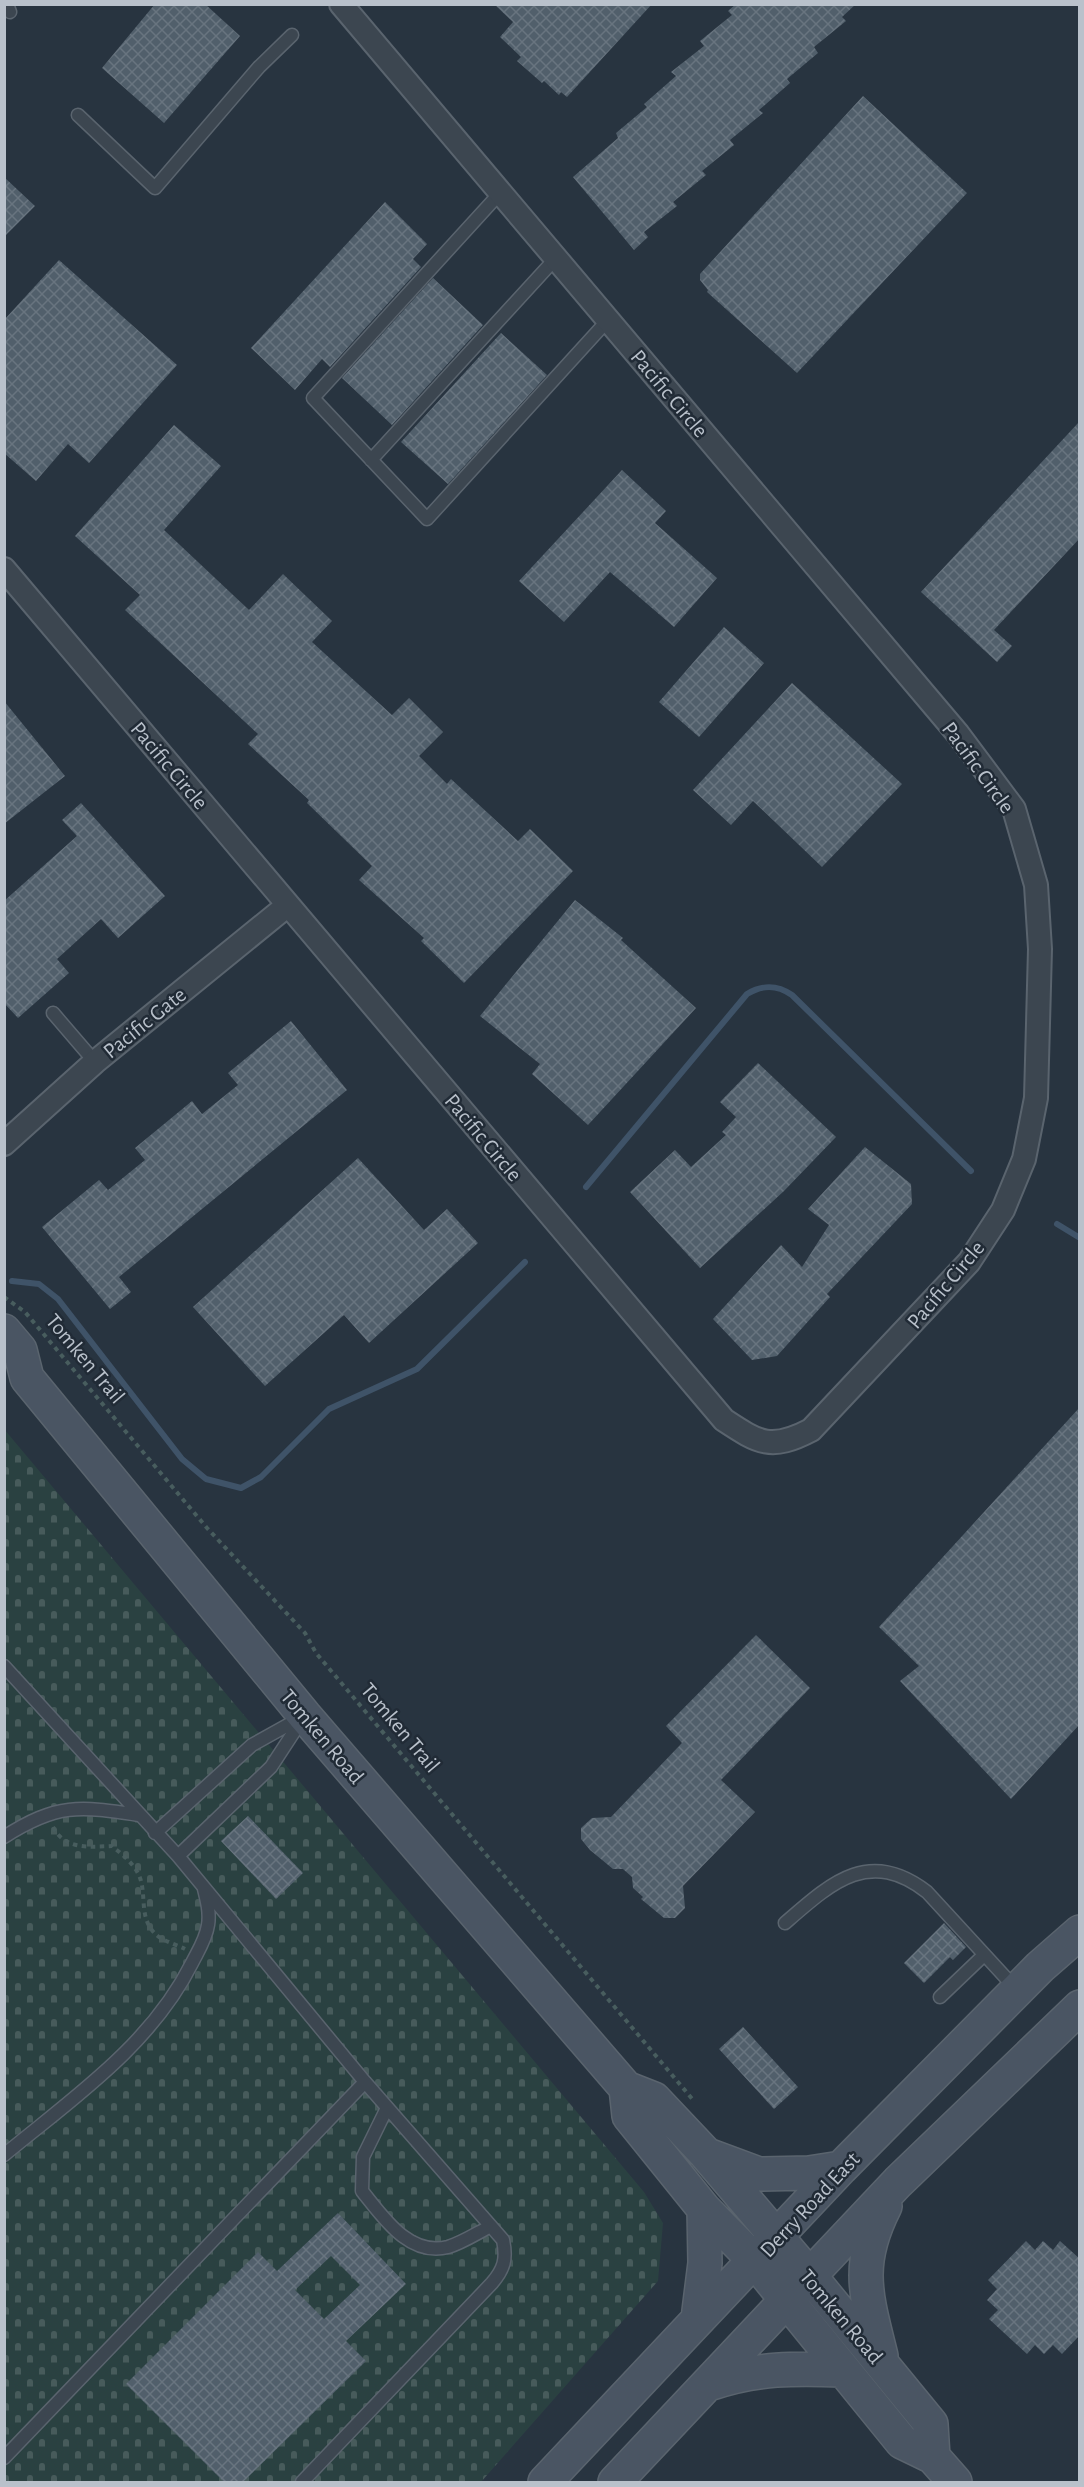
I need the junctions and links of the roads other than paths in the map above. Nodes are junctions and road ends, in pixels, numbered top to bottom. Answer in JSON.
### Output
{"nodes":[{"id":1,"x":341,"y":4,"type":"edge"},
{"id":2,"x":292,"y":35,"type":"dead end"},
{"id":3,"x":78,"y":115,"type":"dead end"},
{"id":4,"x":500,"y":193,"type":"junction"},
{"id":5,"x":556,"y":258,"type":"junction"},
{"id":6,"x":608,"y":320,"type":"junction"},
{"id":7,"x":371,"y":460,"type":"junction"},
{"id":8,"x":4,"y":569,"type":"edge"},
{"id":9,"x":288,"y":905,"type":"junction"},
{"id":10,"x":53,"y":1012,"type":"dead end"},
{"id":11,"x":95,"y":1062,"type":"junction"},
{"id":12,"x":4,"y":1144,"type":"edge"},
{"id":13,"x":4,"y":1331,"type":"edge"},
{"id":14,"x":16,"y":1374,"type":"edge"},
{"id":15,"x":4,"y":1666,"type":"edge"},
{"id":16,"x":305,"y":1716,"type":"junction"},
{"id":17,"x":139,"y":1815,"type":"junction"},
{"id":18,"x":155,"y":1833,"type":"junction"},
{"id":19,"x":4,"y":1837,"type":"edge"},
{"id":20,"x":177,"y":1856,"type":"junction"},
{"id":21,"x":204,"y":1888,"type":"junction"},
{"id":22,"x":785,"y":1923,"type":"dead end"},
{"id":23,"x":1080,"y":1932,"type":"edge"},
{"id":24,"x":984,"y":1955,"type":"junction"},
{"id":25,"x":1018,"y":1991,"type":"junction"},
{"id":26,"x":940,"y":1997,"type":"dead end"},
{"id":27,"x":1074,"y":2012,"type":"edge"},
{"id":28,"x":364,"y":2082,"type":"junction"},
{"id":29,"x":626,"y":2088,"type":"junction"},
{"id":30,"x":387,"y":2108,"type":"junction"},
{"id":31,"x":706,"y":2154,"type":"junction"},
{"id":32,"x":4,"y":2155,"type":"edge"},
{"id":33,"x":841,"y":2168,"type":"junction"},
{"id":34,"x":898,"y":2182,"type":"junction"},
{"id":35,"x":704,"y":2209,"type":"junction"},
{"id":36,"x":491,"y":2226,"type":"junction"},
{"id":37,"x":777,"y":2238,"type":"junction"},
{"id":38,"x":755,"y":2261,"type":"junction"},
{"id":39,"x":809,"y":2275,"type":"junction"},
{"id":40,"x":787,"y":2300,"type":"junction"},
{"id":41,"x":698,"y":2319,"type":"junction"},
{"id":42,"x":884,"y":2366,"type":"junction"},
{"id":43,"x":842,"y":2370,"type":"junction"},
{"id":44,"x":712,"y":2383,"type":"junction"},
{"id":45,"x":933,"y":2457,"type":"junction"},
{"id":46,"x":4,"y":2458,"type":"edge"},
{"id":47,"x":302,"y":2482,"type":"edge"},
{"id":48,"x":545,"y":2482,"type":"edge"},
{"id":49,"x":615,"y":2482,"type":"edge"},
{"id":50,"x":955,"y":2482,"type":"edge"}],
"edges":[{"from":1,"to":4,"type":"street","name":"Pacific Circle"},
{"from":2,"to":3,"type":"lane"},
{"from":4,"to":5,"type":"street","name":"Pacific Circle"},
{"from":4,"to":7,"type":"lane"},
{"from":5,"to":6,"type":"street","name":"Pacific Circle"},
{"from":5,"to":7,"type":"lane"},
{"from":6,"to":7,"type":"lane"},
{"from":6,"to":9,"type":"street","name":"Pacific Circle"},
{"from":8,"to":9,"type":"street","name":"Pacific Circle"},
{"from":9,"to":11,"type":"street","name":"Pacific Gate"},
{"from":10,"to":11,"type":"lane"},
{"from":11,"to":12,"type":"street","name":"Pacific Gate"},
{"from":13,"to":14,"type":"main road","name":"Tomken Road"},
{"from":14,"to":16,"type":"main road","name":"Tomken Road"},
{"from":15,"to":17,"type":"lane"},
{"from":16,"to":18,"type":"lane"},
{"from":16,"to":20,"type":"lane"},
{"from":16,"to":29,"type":"main road","name":"Tomken Road"},
{"from":17,"to":18,"type":"lane"},
{"from":17,"to":19,"type":"lane"},
{"from":18,"to":20,"type":"lane"},
{"from":20,"to":21,"type":"lane"},
{"from":21,"to":28,"type":"lane"},
{"from":21,"to":32,"type":"lane"},
{"from":22,"to":24,"type":"lane"},
{"from":23,"to":25,"type":"main road","name":"Derry Road East"},
{"from":24,"to":25,"type":"lane"},
{"from":24,"to":26,"type":"lane"},
{"from":25,"to":33,"type":"main road","name":"Derry Road East"},
{"from":27,"to":34,"type":"main road"},
{"from":28,"to":30,"type":"lane"},
{"from":28,"to":46,"type":"lane"},
{"from":29,"to":31,"type":"main road","name":"Tomken Road"},
{"from":29,"to":35,"type":"main road","name":"Tomken Road"},
{"from":30,"to":36,"type":"lane"},
{"from":30,"to":36,"type":"lane"},
{"from":31,"to":33,"type":"main road"},
{"from":31,"to":37,"type":"main road","name":"Tomken Road"},
{"from":33,"to":37,"type":"main road","name":"Derry Road East"},
{"from":34,"to":39,"type":"main road"},
{"from":34,"to":42,"type":"main road"},
{"from":35,"to":38,"type":"main road","name":"Tomken Road"},
{"from":35,"to":41,"type":"main road"},
{"from":36,"to":47,"type":"lane"},
{"from":37,"to":38,"type":"main road","name":"Derry Road East"},
{"from":37,"to":39,"type":"main road","name":"Tomken Road"},
{"from":38,"to":40,"type":"main road","name":"Tomken Road"},
{"from":38,"to":41,"type":"main road","name":"Derry Road East"},
{"from":39,"to":40,"type":"main road"},
{"from":39,"to":42,"type":"main road","name":"Tomken Road"},
{"from":40,"to":43,"type":"main road","name":"Tomken Road"},
{"from":40,"to":44,"type":"main road"},
{"from":41,"to":48,"type":"main road","name":"Derry Road East"},
{"from":42,"to":45,"type":"main road","name":"Tomken Road"},
{"from":43,"to":44,"type":"main road"},
{"from":43,"to":45,"type":"main road","name":"Tomken Road"},
{"from":44,"to":49,"type":"main road"},
{"from":45,"to":50,"type":"main road","name":"Tomken Road"}]}
